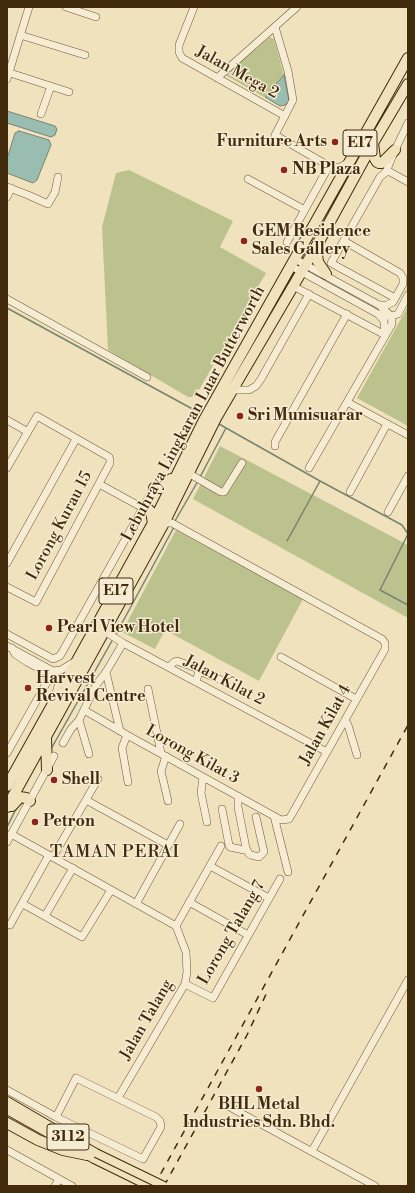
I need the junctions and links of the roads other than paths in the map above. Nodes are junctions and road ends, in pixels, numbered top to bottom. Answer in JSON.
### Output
{"nodes":[{"id":1,"x":29,"y":7,"type":"edge"},
{"id":2,"x":66,"y":7,"type":"edge"},
{"id":3,"x":194,"y":7,"type":"edge"},
{"id":4,"x":296,"y":7,"type":"edge"},
{"id":5,"x":96,"y":17,"type":"dead end"},
{"id":6,"x":275,"y":27,"type":"junction"},
{"id":7,"x":20,"y":35,"type":"junction"},
{"id":8,"x":408,"y":50,"type":"edge"},
{"id":9,"x":85,"y":55,"type":"dead end"},
{"id":10,"x":408,"y":58,"type":"edge"},
{"id":11,"x":8,"y":75,"type":"edge"},
{"id":12,"x":217,"y":78,"type":"junction"},
{"id":13,"x":408,"y":84,"type":"edge"},
{"id":14,"x":52,"y":86,"type":"junction"},
{"id":15,"x":69,"y":92,"type":"dead end"},
{"id":16,"x":387,"y":97,"type":"junction"},
{"id":17,"x":41,"y":114,"type":"dead end"},
{"id":18,"x":285,"y":116,"type":"junction"},
{"id":19,"x":408,"y":124,"type":"edge"},
{"id":20,"x":373,"y":143,"type":"junction"},
{"id":21,"x":395,"y":150,"type":"junction"},
{"id":22,"x":349,"y":162,"type":"junction"},
{"id":23,"x":329,"y":166,"type":"junction"},
{"id":24,"x":386,"y":172,"type":"junction"},
{"id":25,"x":58,"y":177,"type":"dead end"},
{"id":26,"x":248,"y":178,"type":"dead end"},
{"id":27,"x":408,"y":182,"type":"edge"},
{"id":28,"x":9,"y":187,"type":"edge"},
{"id":29,"x":334,"y":188,"type":"junction"},
{"id":30,"x":7,"y":197,"type":"edge"},
{"id":31,"x":305,"y":210,"type":"junction"},
{"id":32,"x":344,"y":241,"type":"junction"},
{"id":33,"x":287,"y":242,"type":"dead end"},
{"id":34,"x":316,"y":247,"type":"junction"},
{"id":35,"x":293,"y":262,"type":"junction"},
{"id":36,"x":304,"y":268,"type":"junction"},
{"id":37,"x":400,"y":273,"type":"junction"},
{"id":38,"x":408,"y":273,"type":"edge"},
{"id":39,"x":326,"y":274,"type":"junction"},
{"id":40,"x":293,"y":286,"type":"junction"},
{"id":41,"x":309,"y":294,"type":"junction"},
{"id":42,"x":408,"y":296,"type":"edge"},
{"id":43,"x":395,"y":298,"type":"junction"},
{"id":44,"x":7,"y":299,"type":"edge"},
{"id":45,"x":379,"y":305,"type":"junction"},
{"id":46,"x":347,"y":314,"type":"junction"},
{"id":47,"x":378,"y":314,"type":"junction"},
{"id":48,"x":394,"y":318,"type":"junction"},
{"id":49,"x":385,"y":335,"type":"junction"},
{"id":50,"x":148,"y":377,"type":"dead end"},
{"id":51,"x":232,"y":390,"type":"junction"},
{"id":52,"x":347,"y":402,"type":"junction"},
{"id":53,"x":7,"y":420,"type":"edge"},
{"id":54,"x":387,"y":424,"type":"junction"},
{"id":55,"x":28,"y":432,"type":"junction"},
{"id":56,"x":408,"y":435,"type":"edge"},
{"id":57,"x":76,"y":439,"type":"junction"},
{"id":58,"x":275,"y":446,"type":"dead end"},
{"id":59,"x":182,"y":463,"type":"junction"},
{"id":60,"x":242,"y":463,"type":"dead end"},
{"id":61,"x":7,"y":468,"type":"edge"},
{"id":62,"x":309,"y":468,"type":"dead end"},
{"id":63,"x":188,"y":473,"type":"junction"},
{"id":64,"x":408,"y":476,"type":"edge"},
{"id":65,"x":98,"y":484,"type":"junction"},
{"id":66,"x":154,"y":488,"type":"joint"},
{"id":67,"x":350,"y":492,"type":"dead end"},
{"id":68,"x":143,"y":508,"type":"junction"},
{"id":69,"x":388,"y":512,"type":"dead end"},
{"id":70,"x":152,"y":524,"type":"junction"},
{"id":71,"x":172,"y":524,"type":"junction"},
{"id":72,"x":7,"y":563,"type":"edge"},
{"id":73,"x":7,"y":587,"type":"edge"},
{"id":74,"x":7,"y":634,"type":"edge"},
{"id":75,"x":109,"y":634,"type":"junction"},
{"id":76,"x":123,"y":643,"type":"junction"},
{"id":77,"x":9,"y":647,"type":"edge"},
{"id":78,"x":281,"y":657,"type":"dead end"},
{"id":79,"x":78,"y":659,"type":"junction"},
{"id":80,"x":168,"y":667,"type":"junction"},
{"id":81,"x":199,"y":671,"type":"junction"},
{"id":82,"x":106,"y":672,"type":"junction"},
{"id":83,"x":51,"y":675,"type":"junction"},
{"id":84,"x":221,"y":680,"type":"dead end"},
{"id":85,"x":196,"y":682,"type":"junction"},
{"id":86,"x":148,"y":689,"type":"dead end"},
{"id":87,"x":356,"y":699,"type":"junction"},
{"id":88,"x":52,"y":704,"type":"junction"},
{"id":89,"x":84,"y":710,"type":"junction"},
{"id":90,"x":78,"y":720,"type":"junction"},
{"id":91,"x":345,"y":720,"type":"junction"},
{"id":92,"x":124,"y":733,"type":"junction"},
{"id":93,"x":46,"y":736,"type":"junction"},
{"id":94,"x":63,"y":743,"type":"dead end"},
{"id":95,"x":327,"y":752,"type":"junction"},
{"id":96,"x":7,"y":753,"type":"edge"},
{"id":97,"x":89,"y":754,"type":"dead end"},
{"id":98,"x":163,"y":755,"type":"junction"},
{"id":99,"x":357,"y":755,"type":"dead end"},
{"id":100,"x":54,"y":756,"type":"dead end"},
{"id":101,"x":47,"y":770,"type":"junction"},
{"id":102,"x":203,"y":777,"type":"junction"},
{"id":103,"x":98,"y":779,"type":"dead end"},
{"id":104,"x":128,"y":782,"type":"dead end"},
{"id":105,"x":7,"y":786,"type":"edge"},
{"id":106,"x":238,"y":796,"type":"junction"},
{"id":107,"x":86,"y":800,"type":"junction"},
{"id":108,"x":30,"y":801,"type":"junction"},
{"id":109,"x":168,"y":801,"type":"dead end"},
{"id":110,"x":7,"y":807,"type":"edge"},
{"id":111,"x":222,"y":809,"type":"dead end"},
{"id":112,"x":7,"y":811,"type":"edge"},
{"id":113,"x":274,"y":816,"type":"junction"},
{"id":114,"x":256,"y":817,"type":"dead end"},
{"id":115,"x":289,"y":818,"type":"joint"},
{"id":116,"x":207,"y":822,"type":"dead end"},
{"id":117,"x":180,"y":824,"type":"dead end"},
{"id":118,"x":11,"y":834,"type":"junction"},
{"id":119,"x":7,"y":842,"type":"edge"},
{"id":120,"x":168,"y":845,"type":"junction"},
{"id":121,"x":221,"y":846,"type":"dead end"},
{"id":122,"x":246,"y":848,"type":"junction"},
{"id":123,"x":51,"y":856,"type":"junction"},
{"id":124,"x":210,"y":866,"type":"junction"},
{"id":125,"x":73,"y":868,"type":"junction"},
{"id":126,"x":288,"y":872,"type":"dead end"},
{"id":127,"x":280,"y":879,"type":"dead end"},
{"id":128,"x":110,"y":890,"type":"junction"},
{"id":129,"x":269,"y":898,"type":"junction"},
{"id":130,"x":189,"y":902,"type":"junction"},
{"id":131,"x":23,"y":904,"type":"junction"},
{"id":132,"x":136,"y":904,"type":"junction"},
{"id":133,"x":45,"y":916,"type":"junction"},
{"id":134,"x":10,"y":925,"type":"dead end"},
{"id":135,"x":176,"y":926,"type":"junction"},
{"id":136,"x":248,"y":935,"type":"junction"},
{"id":137,"x":408,"y":980,"type":"edge"},
{"id":138,"x":186,"y":984,"type":"junction"},
{"id":139,"x":7,"y":1090,"type":"edge"},
{"id":140,"x":118,"y":1098,"type":"junction"},
{"id":141,"x":7,"y":1101,"type":"edge"},
{"id":142,"x":226,"y":1104,"type":"dead end"},
{"id":143,"x":7,"y":1110,"type":"edge"},
{"id":144,"x":56,"y":1117,"type":"junction"},
{"id":145,"x":7,"y":1123,"type":"edge"},
{"id":146,"x":39,"y":1124,"type":"junction"},
{"id":147,"x":64,"y":1136,"type":"junction"},
{"id":148,"x":7,"y":1150,"type":"edge"},
{"id":149,"x":312,"y":1152,"type":"junction"},
{"id":150,"x":92,"y":1156,"type":"junction"},
{"id":151,"x":59,"y":1179,"type":"junction"},
{"id":152,"x":55,"y":1186,"type":"edge"},
{"id":153,"x":72,"y":1186,"type":"edge"},
{"id":154,"x":149,"y":1186,"type":"edge"},
{"id":155,"x":164,"y":1186,"type":"edge"},
{"id":156,"x":375,"y":1186,"type":"edge"}],
"edges":[{"from":1,"to":7,"type":"street"},
{"from":2,"to":5,"type":"street"},
{"from":3,"to":12,"type":"street","name":"Jalan Mega 2"},
{"from":4,"to":6,"type":"street"},
{"from":6,"to":12,"type":"street"},
{"from":6,"to":18,"type":"street"},
{"from":7,"to":9,"type":"street"},
{"from":7,"to":11,"type":"street"},
{"from":8,"to":16,"type":"highway"},
{"from":10,"to":16,"type":"highway","name":"Lebuhraya Lingkaran Luar Butterworth","number":"E17"},
{"from":11,"to":14,"type":"street"},
{"from":12,"to":18,"type":"street","name":"Jalan Mega 2"},
{"from":13,"to":20,"type":"highway","name":"Lebuhraya Lingkaran Luar Butterworth","number":"E17"},
{"from":14,"to":15,"type":"street"},
{"from":14,"to":17,"type":"street"},
{"from":16,"to":22,"type":"highway","name":"Lebuhraya Lingkaran Luar Butterworth","number":"E17"},
{"from":18,"to":23,"type":"street"},
{"from":19,"to":21,"type":"street"},
{"from":20,"to":21,"type":"highway"},
{"from":20,"to":34,"type":"highway","name":"Lebuhraya Lingkaran Luar Butterworth","number":"E17"},
{"from":21,"to":24,"type":"street"},
{"from":22,"to":23,"type":"street"},
{"from":22,"to":29,"type":"highway","name":"Lebuhraya Lingkaran Luar Butterworth","number":"E17"},
{"from":23,"to":29,"type":"street"},
{"from":23,"to":31,"type":"street"},
{"from":24,"to":27,"type":"street"},
{"from":24,"to":32,"type":"street"},
{"from":25,"to":28,"type":"street"},
{"from":26,"to":31,"type":"street"},
{"from":28,"to":30,"type":"street"},
{"from":29,"to":35,"type":"highway","name":"Lebuhraya Lingkaran Luar Butterworth","number":"E17"},
{"from":31,"to":33,"type":"street"},
{"from":32,"to":37,"type":"street"},
{"from":32,"to":43,"type":"street"},
{"from":34,"to":36,"type":"highway","name":"Lebuhraya Lingkaran Luar Butterworth","number":"E17"},
{"from":34,"to":39,"type":"highway"},
{"from":35,"to":36,"type":"street"},
{"from":35,"to":59,"type":"highway","name":"Lebuhraya Lingkaran Luar Butterworth","number":"E17"},
{"from":36,"to":39,"type":"street"},
{"from":36,"to":40,"type":"highway","name":"Lebuhraya Lingkaran Luar Butterworth","number":"E17"},
{"from":36,"to":47,"type":"street"},
{"from":37,"to":38,"type":"street"},
{"from":37,"to":43,"type":"street"},
{"from":39,"to":45,"type":"street"},
{"from":40,"to":41,"type":"street"},
{"from":40,"to":51,"type":"highway","name":"Lebuhraya Lingkaran Luar Butterworth","number":"E17"},
{"from":41,"to":46,"type":"street"},
{"from":41,"to":51,"type":"street"},
{"from":42,"to":48,"type":"street"},
{"from":43,"to":45,"type":"street"},
{"from":44,"to":50,"type":"street"},
{"from":45,"to":48,"type":"street"},
{"from":46,"to":49,"type":"street"},
{"from":46,"to":58,"type":"street"},
{"from":47,"to":48,"type":"street"},
{"from":47,"to":49,"type":"street"},
{"from":48,"to":49,"type":"street"},
{"from":49,"to":52,"type":"street"},
{"from":51,"to":63,"type":"highway","name":"Lebuhraya Lingkaran Luar Butterworth","number":"E17"},
{"from":52,"to":54,"type":"street"},
{"from":52,"to":62,"type":"street"},
{"from":53,"to":55,"type":"street"},
{"from":54,"to":56,"type":"street"},
{"from":54,"to":67,"type":"street"},
{"from":55,"to":57,"type":"street"},
{"from":55,"to":61,"type":"street"},
{"from":57,"to":65,"type":"street","name":"Lorong Kurau 15"},
{"from":57,"to":72,"type":"street"},
{"from":59,"to":66,"type":"highway"},
{"from":59,"to":70,"type":"highway","name":"Lebuhraya Lingkaran Luar Butterworth","number":"E17"},
{"from":60,"to":63,"type":"street"},
{"from":63,"to":71,"type":"highway","name":"Lebuhraya Lingkaran Luar Butterworth","number":"E17"},
{"from":64,"to":69,"type":"street"},
{"from":65,"to":68,"type":"street"},
{"from":65,"to":73,"type":"street","name":"Lorong Kurau 15"},
{"from":66,"to":68,"type":"street"},
{"from":68,"to":70,"type":"highway"},
{"from":68,"to":74,"type":"street"},
{"from":70,"to":79,"type":"highway","name":"Lebuhraya Lingkaran Luar Butterworth","number":"E17"},
{"from":71,"to":75,"type":"highway","name":"Lebuhraya Lingkaran Luar Butterworth","number":"E17"},
{"from":71,"to":87,"type":"street","name":"Jalan Kilat 4"},
{"from":75,"to":76,"type":"street","name":"Jalan Kilat 2"},
{"from":75,"to":93,"type":"highway","name":"Lebuhraya Lingkaran Luar Butterworth","number":"E17"},
{"from":76,"to":80,"type":"street","name":"Jalan Kilat 2"},
{"from":76,"to":82,"type":"street"},
{"from":77,"to":79,"type":"street"},
{"from":77,"to":83,"type":"street"},
{"from":78,"to":87,"type":"street"},
{"from":79,"to":88,"type":"highway","name":"Lebuhraya Lingkaran Luar Butterworth","number":"E17"},
{"from":80,"to":81,"type":"street"},
{"from":80,"to":85,"type":"street","name":"Jalan Kilat 2"},
{"from":81,"to":84,"type":"street"},
{"from":81,"to":85,"type":"street"},
{"from":82,"to":89,"type":"street"},
{"from":82,"to":92,"type":"street"},
{"from":83,"to":88,"type":"street"},
{"from":83,"to":96,"type":"street"},
{"from":85,"to":95,"type":"street","name":"Jalan Kilat 2"},
{"from":86,"to":98,"type":"street"},
{"from":87,"to":91,"type":"street","name":"Jalan Kilat 4"},
{"from":88,"to":105,"type":"highway","name":"Lebuhraya Lingkaran Luar Butterworth","number":"E17"},
{"from":89,"to":90,"type":"street"},
{"from":89,"to":92,"type":"street","name":"Lorong Kilat 3"},
{"from":90,"to":94,"type":"street"},
{"from":90,"to":97,"type":"street"},
{"from":91,"to":95,"type":"street","name":"Jalan Kilat 4"},
{"from":91,"to":99,"type":"street"},
{"from":92,"to":98,"type":"street","name":"Lorong Kilat 3"},
{"from":92,"to":104,"type":"street"},
{"from":93,"to":101,"type":"highway"},
{"from":93,"to":110,"type":"highway","name":"Lebuhraya Lingkaran Luar Butterworth","number":"E17"},
{"from":95,"to":115,"type":"street","name":"Jalan Kilat 4"},
{"from":98,"to":102,"type":"street","name":"Lorong Kilat 3"},
{"from":98,"to":109,"type":"street"},
{"from":100,"to":101,"type":"street"},
{"from":101,"to":108,"type":"street"},
{"from":102,"to":106,"type":"street","name":"Lorong Kilat 3"},
{"from":102,"to":116,"type":"street"},
{"from":103,"to":107,"type":"street"},
{"from":106,"to":113,"type":"street","name":"Lorong Kilat 3"},
{"from":106,"to":122,"type":"street"},
{"from":107,"to":120,"type":"street"},
{"from":107,"to":123,"type":"street"},
{"from":108,"to":112,"type":"highway"},
{"from":108,"to":118,"type":"street"},
{"from":111,"to":122,"type":"street"},
{"from":113,"to":115,"type":"street","name":"Lorong Kilat 3"},
{"from":113,"to":126,"type":"street"},
{"from":114,"to":122,"type":"street"},
{"from":117,"to":120,"type":"street"},
{"from":118,"to":119,"type":"street"},
{"from":118,"to":123,"type":"street"},
{"from":120,"to":132,"type":"street"},
{"from":121,"to":124,"type":"street"},
{"from":123,"to":125,"type":"street"},
{"from":123,"to":131,"type":"street"},
{"from":124,"to":129,"type":"street"},
{"from":124,"to":130,"type":"street"},
{"from":125,"to":128,"type":"street"},
{"from":125,"to":133,"type":"street"},
{"from":127,"to":129,"type":"street","name":"Lorong Talang 7"},
{"from":128,"to":132,"type":"street"},
{"from":128,"to":133,"type":"street"},
{"from":129,"to":136,"type":"street","name":"Lorong Talang 7"},
{"from":130,"to":135,"type":"street"},
{"from":130,"to":136,"type":"street"},
{"from":131,"to":133,"type":"street"},
{"from":131,"to":134,"type":"street"},
{"from":132,"to":135,"type":"street"},
{"from":135,"to":138,"type":"street","name":"Jalan Talang"},
{"from":136,"to":138,"type":"street","name":"Lorong Talang 7"},
{"from":137,"to":149,"type":"street"},
{"from":138,"to":140,"type":"street","name":"Jalan Talang"},
{"from":139,"to":144,"type":"street"},
{"from":140,"to":144,"type":"street"},
{"from":140,"to":144,"type":"street"},
{"from":141,"to":146,"type":"main road","number":"3112"},
{"from":142,"to":149,"type":"street"},
{"from":143,"to":146,"type":"main road","number":"3112"},
{"from":144,"to":146,"type":"street"},
{"from":144,"to":147,"type":"street"},
{"from":145,"to":150,"type":"highway"},
{"from":146,"to":147,"type":"main road","number":"3112"},
{"from":146,"to":150,"type":"main road","number":"3112"},
{"from":147,"to":150,"type":"main road","number":"3112"},
{"from":148,"to":151,"type":"street"},
{"from":149,"to":156,"type":"street"},
{"from":150,"to":154,"type":"main road","number":"3112"},
{"from":150,"to":155,"type":"main road","number":"3112","bridge":true},
{"from":151,"to":152,"type":"street"},
{"from":151,"to":153,"type":"street"}]}
